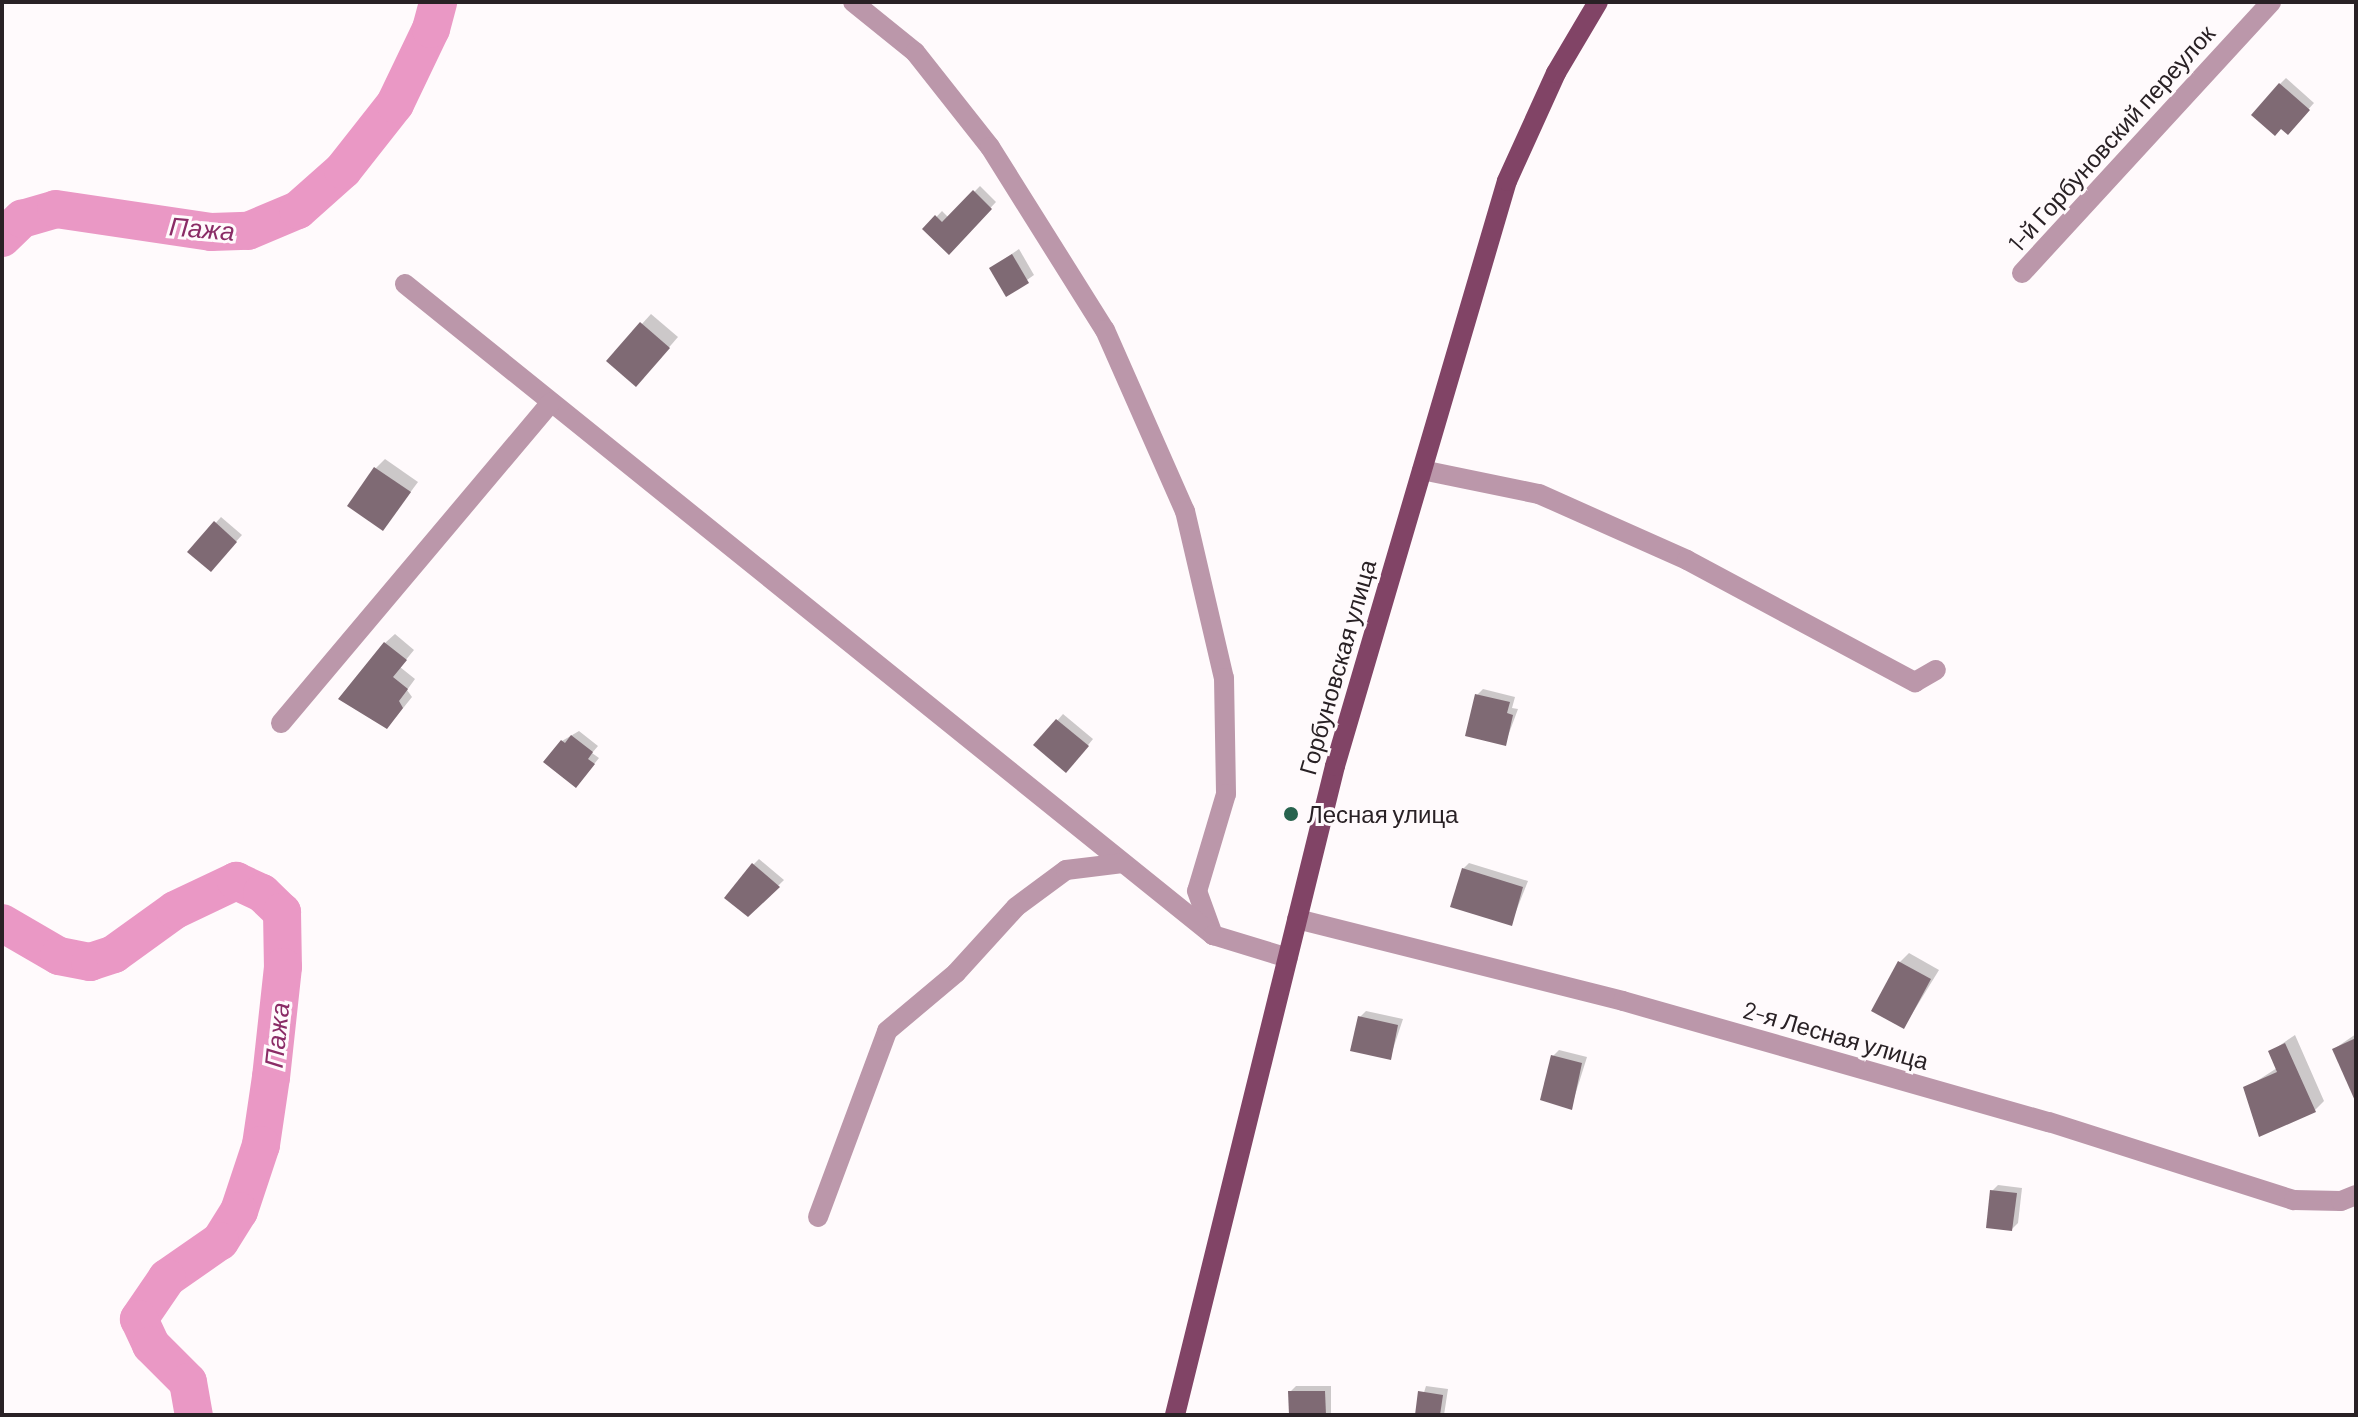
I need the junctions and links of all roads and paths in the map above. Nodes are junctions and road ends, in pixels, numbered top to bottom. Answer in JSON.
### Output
{"nodes":[{"id":1,"x":853,"y":2,"type":"edge"},
{"id":2,"x":1598,"y":2,"type":"edge"},
{"id":3,"x":2271,"y":2,"type":"edge"},
{"id":4,"x":2022,"y":273,"type":"dead end"},
{"id":5,"x":405,"y":284,"type":"dead end"},
{"id":6,"x":551,"y":402,"type":"junction"},
{"id":7,"x":1422,"y":470,"type":"junction"},
{"id":8,"x":1936,"y":670,"type":"dead end"},
{"id":9,"x":281,"y":723,"type":"dead end"},
{"id":10,"x":1123,"y":863,"type":"junction"},
{"id":11,"x":1297,"y":919,"type":"junction"},
{"id":12,"x":1213,"y":935,"type":"junction"},
{"id":13,"x":1288,"y":958,"type":"junction"},
{"id":14,"x":2356,"y":1195,"type":"edge"},
{"id":15,"x":818,"y":1217,"type":"dead end"},
{"id":16,"x":1175,"y":1415,"type":"edge"}],
"edges":[{"from":1,"to":12,"type":"street"},
{"from":2,"to":7,"type":"main road","name":"Горбуновская улица"},
{"from":3,"to":4,"type":"street","name":"1-й Горбуновский переулок"},
{"from":5,"to":6,"type":"street"},
{"from":6,"to":9,"type":"street"},
{"from":6,"to":10,"type":"street"},
{"from":7,"to":8,"type":"street"},
{"from":7,"to":11,"type":"main road","name":"Горбуновская улица"},
{"from":10,"to":12,"type":"street"},
{"from":10,"to":15,"type":"street"},
{"from":11,"to":13,"type":"main road","name":"Горбуновская улица"},
{"from":11,"to":14,"type":"street","name":"2-я Лесная улица"},
{"from":12,"to":13,"type":"street"},
{"from":13,"to":16,"type":"main road","name":"Горбуновская улица"}]}
